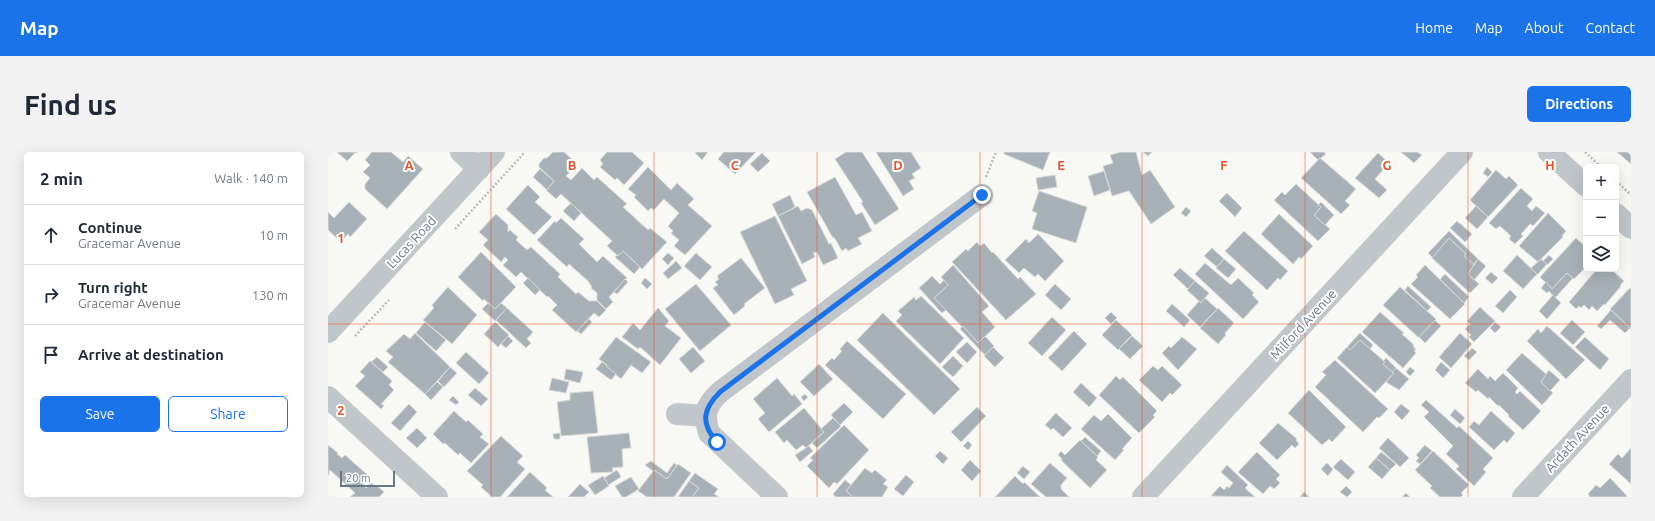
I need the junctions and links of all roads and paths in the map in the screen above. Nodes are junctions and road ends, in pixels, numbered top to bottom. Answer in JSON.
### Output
{"nodes":[{"id":1,"x":461,"y":152,"type":"edge"},
{"id":2,"x":494,"y":152,"type":"edge"},
{"id":3,"x":525,"y":152,"type":"edge"},
{"id":4,"x":996,"y":152,"type":"edge"},
{"id":5,"x":1462,"y":152,"type":"edge"},
{"id":6,"x":1549,"y":152,"type":"edge"},
{"id":7,"x":1585,"y":152,"type":"edge"},
{"id":8,"x":1598,"y":164,"type":"edge"},
{"id":9,"x":479,"y":169,"type":"junction"},
{"id":10,"x":1583,"y":183,"type":"edge"},
{"id":11,"x":1619,"y":184,"type":"edge"},
{"id":12,"x":982,"y":195,"type":"joint"},
{"id":13,"x":1631,"y":195,"type":"edge"},
{"id":14,"x":1619,"y":217,"type":"edge"},
{"id":15,"x":1631,"y":228,"type":"edge"},
{"id":16,"x":455,"y":229,"type":"dead end"},
{"id":17,"x":389,"y":300,"type":"dead end"},
{"id":18,"x":328,"y":332,"type":"edge"},
{"id":19,"x":355,"y":336,"type":"dead end"},
{"id":20,"x":1631,"y":380,"type":"edge"},
{"id":21,"x":328,"y":397,"type":"edge"},
{"id":22,"x":676,"y":414,"type":"dead end"},
{"id":23,"x":706,"y":416,"type":"junction"},
{"id":24,"x":437,"y":497,"type":"edge"},
{"id":25,"x":777,"y":497,"type":"edge"},
{"id":26,"x":1143,"y":497,"type":"edge"},
{"id":27,"x":1522,"y":497,"type":"edge"}],
"edges":[{"from":1,"to":9,"type":"street"},
{"from":2,"to":9,"type":"street","name":"Lucas Road"},
{"from":3,"to":16,"type":"path"},
{"from":4,"to":12,"type":"path"},
{"from":5,"to":26,"type":"street","name":"Milford Avenue"},
{"from":6,"to":10,"type":"street"},
{"from":7,"to":8,"type":"path"},
{"from":9,"to":18,"type":"street","name":"Lucas Road"},
{"from":11,"to":13,"type":"path"},
{"from":12,"to":23,"type":"street"},
{"from":14,"to":15,"type":"street"},
{"from":17,"to":19,"type":"path"},
{"from":20,"to":27,"type":"street","name":"Ardath Avenue"},
{"from":21,"to":24,"type":"street"},
{"from":22,"to":23,"type":"street"},
{"from":23,"to":25,"type":"street"}]}
